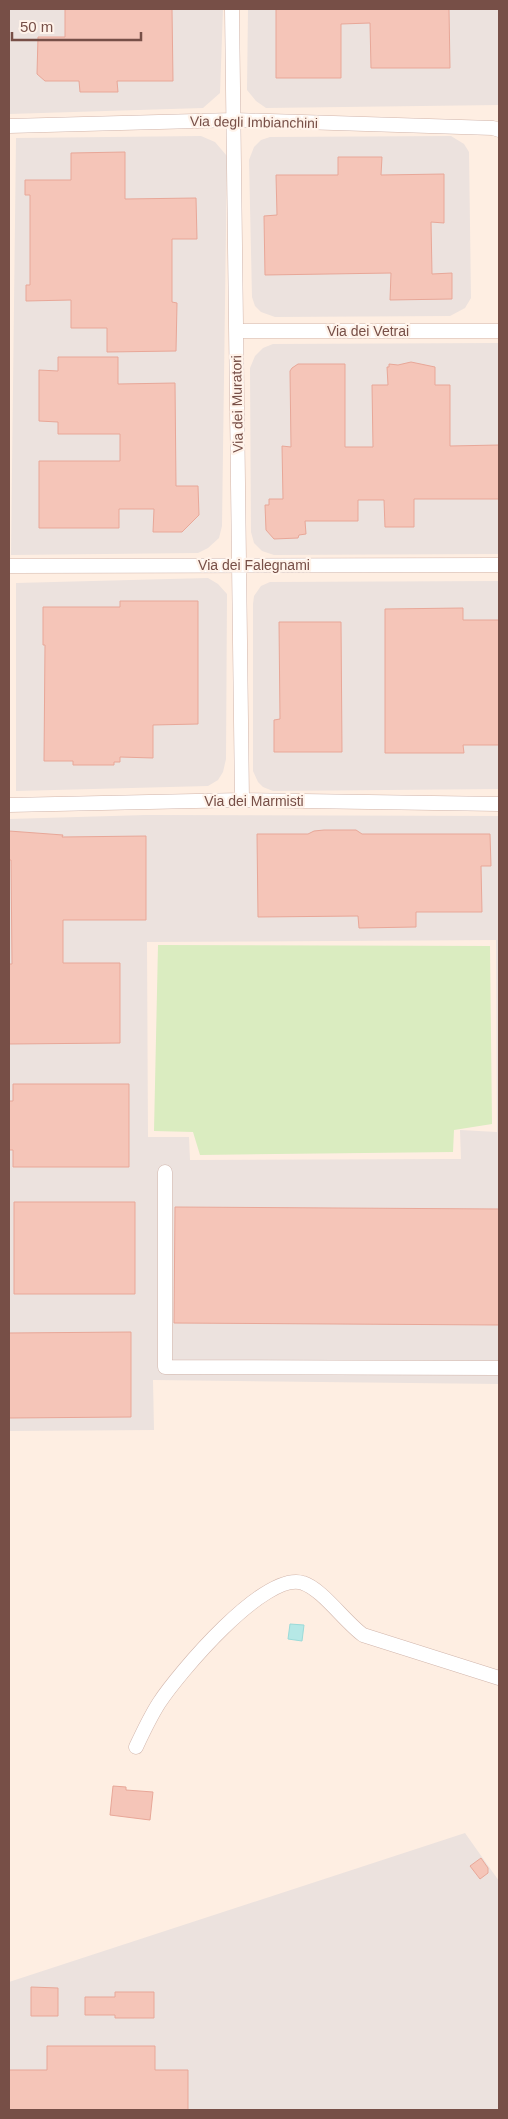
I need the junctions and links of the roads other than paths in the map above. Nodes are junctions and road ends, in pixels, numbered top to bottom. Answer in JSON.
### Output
{"nodes":[{"id":1,"x":232,"y":9,"type":"edge"},
{"id":2,"x":234,"y":120,"type":"junction"},
{"id":3,"x":9,"y":126,"type":"edge"},
{"id":4,"x":499,"y":130,"type":"edge"},
{"id":5,"x":236,"y":331,"type":"junction"},
{"id":6,"x":499,"y":331,"type":"edge"},
{"id":7,"x":239,"y":564,"type":"junction"},
{"id":8,"x":9,"y":566,"type":"edge"},
{"id":9,"x":499,"y":566,"type":"edge"},
{"id":10,"x":242,"y":800,"type":"junction"},
{"id":11,"x":499,"y":804,"type":"edge"},
{"id":12,"x":9,"y":805,"type":"edge"},
{"id":13,"x":165,"y":1172,"type":"dead end"},
{"id":14,"x":499,"y":1368,"type":"edge"},
{"id":15,"x":499,"y":1678,"type":"edge"},
{"id":16,"x":136,"y":1747,"type":"dead end"}],
"edges":[{"from":1,"to":2,"type":"street","name":"Via dei Muratori"},
{"from":2,"to":3,"type":"street","name":"Via degli Imbianchini"},
{"from":2,"to":4,"type":"street","name":"Via degli Imbianchini"},
{"from":2,"to":5,"type":"street","name":"Via dei Muratori"},
{"from":5,"to":6,"type":"street","name":"Via dei Vetrai"},
{"from":5,"to":7,"type":"street","name":"Via dei Muratori"},
{"from":7,"to":8,"type":"street","name":"Via dei Falegnami"},
{"from":7,"to":9,"type":"street","name":"Via dei Falegnami"},
{"from":7,"to":10,"type":"street","name":"Via dei Muratori"},
{"from":10,"to":11,"type":"street","name":"Via dei Marmisti"},
{"from":10,"to":12,"type":"street","name":"Via dei Marmisti"},
{"from":13,"to":14,"type":"street"},
{"from":15,"to":16,"type":"street"}]}
